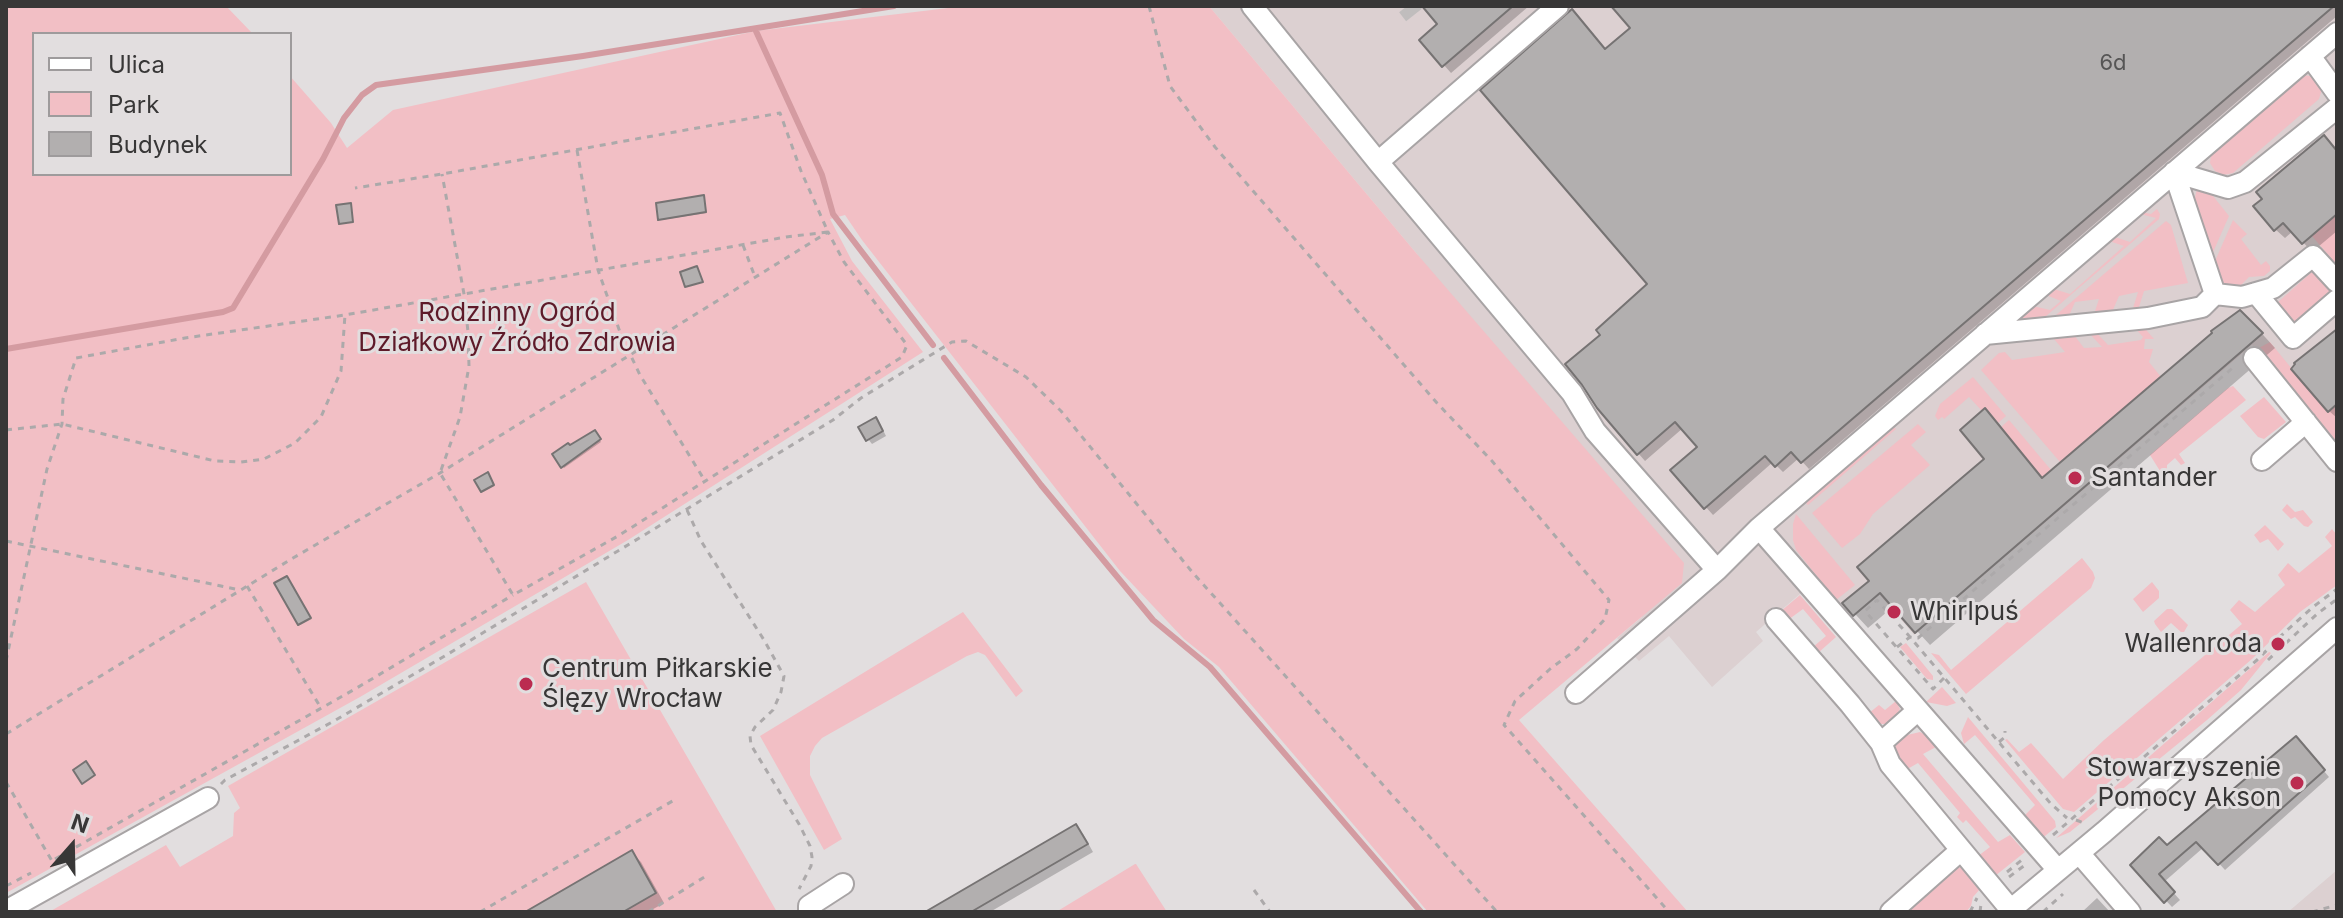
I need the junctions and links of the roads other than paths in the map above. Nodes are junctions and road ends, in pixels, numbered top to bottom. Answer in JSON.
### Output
{"nodes":[{"id":1,"x":1252,"y":6,"type":"edge"},
{"id":2,"x":1558,"y":6,"type":"edge"},
{"id":3,"x":2337,"y":33,"type":"edge"},
{"id":4,"x":2310,"y":56,"type":"junction"},
{"id":5,"x":2337,"y":93,"type":"edge"},
{"id":6,"x":2337,"y":108,"type":"edge"},
{"id":7,"x":1378,"y":162,"type":"junction"},
{"id":8,"x":2174,"y":172,"type":"junction"},
{"id":9,"x":2336,"y":285,"type":"edge"},
{"id":10,"x":2256,"y":293,"type":"junction"},
{"id":11,"x":2215,"y":294,"type":"junction"},
{"id":12,"x":1985,"y":334,"type":"junction"},
{"id":13,"x":2245,"y":361,"type":"road end"},
{"id":14,"x":2306,"y":422,"type":"junction"},
{"id":15,"x":2262,"y":460,"type":"dead end"},
{"id":16,"x":2337,"y":461,"type":"edge"},
{"id":17,"x":1759,"y":528,"type":"junction"},
{"id":18,"x":1717,"y":570,"type":"junction"},
{"id":19,"x":1776,"y":619,"type":"dead end"},
{"id":20,"x":2337,"y":628,"type":"edge"},
{"id":21,"x":1576,"y":693,"type":"dead end"},
{"id":22,"x":1917,"y":711,"type":"junction"},
{"id":23,"x":1881,"y":743,"type":"junction"},
{"id":24,"x":208,"y":798,"type":"road end"},
{"id":25,"x":1961,"y":850,"type":"junction"},
{"id":26,"x":2079,"y":853,"type":"junction"},
{"id":27,"x":2058,"y":870,"type":"junction"},
{"id":28,"x":843,"y":884,"type":"dead end"},
{"id":29,"x":809,"y":909,"type":"edge"},
{"id":30,"x":6,"y":911,"type":"edge"},
{"id":31,"x":2010,"y":911,"type":"edge"},
{"id":32,"x":1891,"y":912,"type":"edge"},
{"id":33,"x":2130,"y":912,"type":"edge"}],
"edges":[{"from":1,"to":7,"type":"street"},
{"from":2,"to":7,"type":"street"},
{"from":3,"to":4,"type":"street"},
{"from":4,"to":5,"type":"street"},
{"from":4,"to":8,"type":"street"},
{"from":6,"to":8,"type":"street"},
{"from":7,"to":18,"type":"street"},
{"from":8,"to":11,"type":"street"},
{"from":8,"to":12,"type":"street"},
{"from":9,"to":10,"type":"street"},
{"from":9,"to":10,"type":"street"},
{"from":10,"to":11,"type":"street"},
{"from":11,"to":12,"type":"street"},
{"from":12,"to":17,"type":"street"},
{"from":13,"to":14,"type":"street"},
{"from":14,"to":15,"type":"street"},
{"from":14,"to":16,"type":"street"},
{"from":17,"to":18,"type":"street"},
{"from":17,"to":22,"type":"street"},
{"from":18,"to":21,"type":"street"},
{"from":19,"to":23,"type":"street"},
{"from":20,"to":26,"type":"street"},
{"from":22,"to":23,"type":"street"},
{"from":22,"to":27,"type":"street"},
{"from":23,"to":25,"type":"street"},
{"from":24,"to":30,"type":"street"},
{"from":25,"to":31,"type":"street"},
{"from":25,"to":32,"type":"street"},
{"from":26,"to":27,"type":"street"},
{"from":26,"to":33,"type":"street"},
{"from":27,"to":31,"type":"street"},
{"from":28,"to":29,"type":"street"}]}
